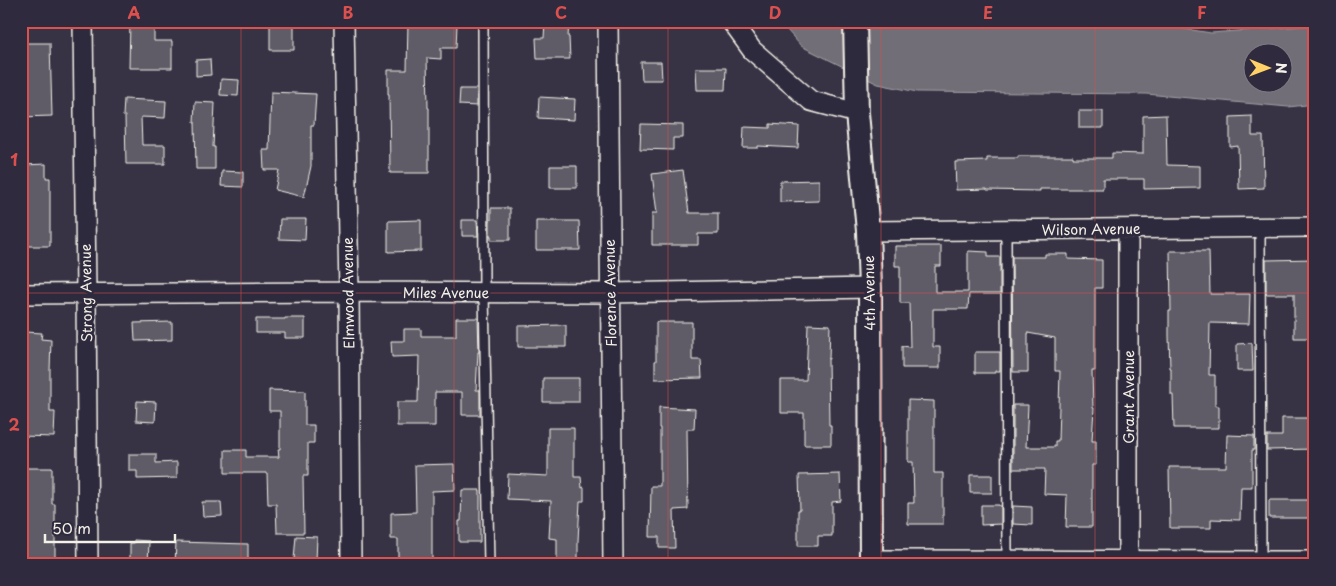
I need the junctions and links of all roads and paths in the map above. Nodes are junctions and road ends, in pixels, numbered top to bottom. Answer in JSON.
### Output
{"nodes":[{"id":1,"x":83,"y":21,"type":"edge"},
{"id":2,"x":344,"y":21,"type":"edge"},
{"id":3,"x":482,"y":21,"type":"edge"},
{"id":4,"x":608,"y":21,"type":"edge"},
{"id":5,"x":731,"y":21,"type":"edge"},
{"id":6,"x":855,"y":21,"type":"edge"},
{"id":7,"x":856,"y":114,"type":"junction"},
{"id":8,"x":1260,"y":227,"type":"junction"},
{"id":9,"x":1315,"y":227,"type":"edge"},
{"id":10,"x":1128,"y":228,"type":"junction"},
{"id":11,"x":1006,"y":230,"type":"junction"},
{"id":12,"x":868,"y":231,"type":"junction"},
{"id":13,"x":870,"y":288,"type":"junction"},
{"id":14,"x":349,"y":292,"type":"junction"},
{"id":15,"x":484,"y":292,"type":"junction"},
{"id":16,"x":86,"y":293,"type":"junction"},
{"id":17,"x":610,"y":293,"type":"junction"},
{"id":18,"x":21,"y":294,"type":"edge"},
{"id":19,"x":1315,"y":561,"type":"edge"},
{"id":20,"x":871,"y":562,"type":"edge"},
{"id":21,"x":1007,"y":563,"type":"edge"},
{"id":22,"x":1128,"y":563,"type":"edge"},
{"id":23,"x":1261,"y":563,"type":"edge"},
{"id":24,"x":88,"y":565,"type":"edge"},
{"id":25,"x":351,"y":565,"type":"edge"},
{"id":26,"x":489,"y":565,"type":"edge"},
{"id":27,"x":613,"y":565,"type":"edge"}],
"edges":[{"from":1,"to":16,"type":"street","name":"Strong Avenue"},
{"from":2,"to":14,"type":"street","name":"Elmwood Avenue"},
{"from":3,"to":15,"type":"lane"},
{"from":4,"to":17,"type":"street","name":"Florence Avenue"},
{"from":5,"to":7,"type":"street"},
{"from":6,"to":7,"type":"street","name":"4th Avenue"},
{"from":7,"to":12,"type":"street","name":"4th Avenue"},
{"from":8,"to":9,"type":"street","name":"Wilson Avenue"},
{"from":8,"to":10,"type":"street","name":"Wilson Avenue"},
{"from":8,"to":23,"type":"lane"},
{"from":10,"to":11,"type":"street","name":"Wilson Avenue"},
{"from":10,"to":22,"type":"street","name":"Grant Avenue"},
{"from":11,"to":12,"type":"street","name":"Wilson Avenue"},
{"from":11,"to":21,"type":"lane"},
{"from":12,"to":13,"type":"street","name":"4th Avenue"},
{"from":13,"to":17,"type":"street","name":"Miles Avenue"},
{"from":13,"to":20,"type":"street","name":"4th Avenue"},
{"from":14,"to":15,"type":"street","name":"Miles Avenue"},
{"from":14,"to":16,"type":"street","name":"Miles Avenue"},
{"from":14,"to":25,"type":"street","name":"Elmwood Avenue"},
{"from":15,"to":17,"type":"street","name":"Miles Avenue"},
{"from":15,"to":26,"type":"lane"},
{"from":16,"to":18,"type":"street","name":"Miles Avenue"},
{"from":16,"to":24,"type":"street","name":"Strong Avenue"},
{"from":17,"to":27,"type":"street","name":"Florence Avenue"},
{"from":19,"to":23,"type":"street"},
{"from":20,"to":21,"type":"street"},
{"from":21,"to":22,"type":"street"},
{"from":22,"to":23,"type":"street"}]}
